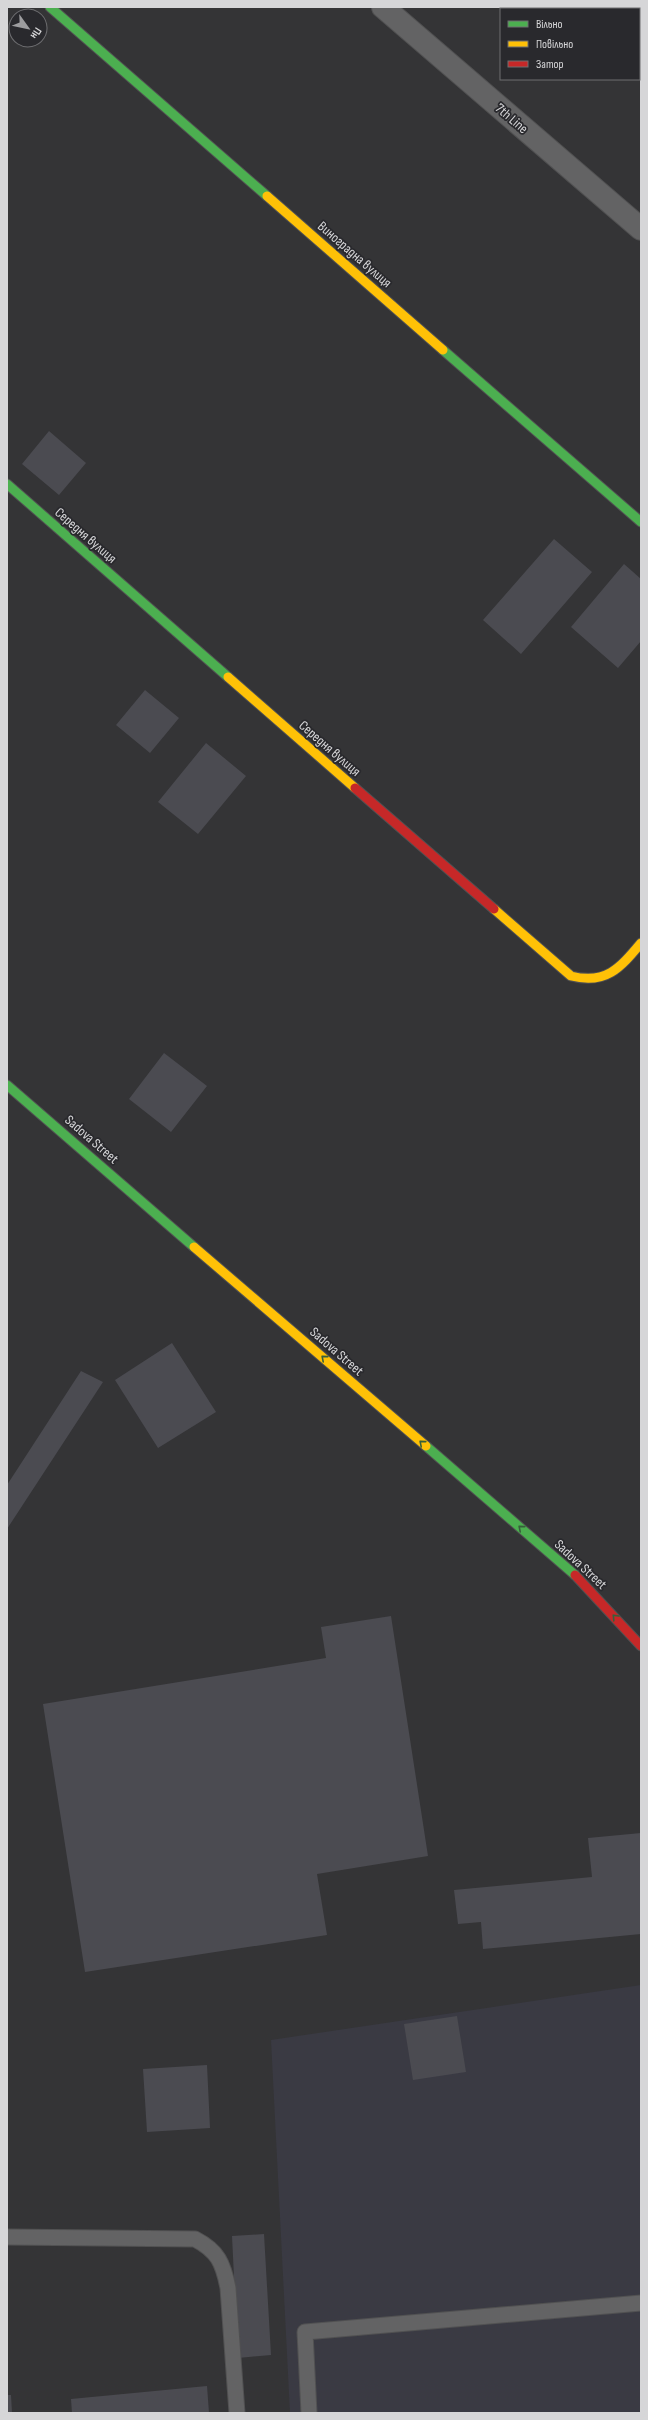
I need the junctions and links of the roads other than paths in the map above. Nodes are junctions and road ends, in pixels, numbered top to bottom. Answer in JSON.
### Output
{"nodes":[{"id":1,"x":50,"y":7,"type":"edge"},
{"id":2,"x":383,"y":7,"type":"edge"},
{"id":3,"x":641,"y":229,"type":"edge"},
{"id":4,"x":7,"y":484,"type":"edge"},
{"id":5,"x":641,"y":522,"type":"edge"},
{"id":6,"x":641,"y":943,"type":"edge"},
{"id":7,"x":7,"y":1085,"type":"edge"},
{"id":8,"x":641,"y":1646,"type":"edge"},
{"id":9,"x":7,"y":2237,"type":"edge"},
{"id":10,"x":641,"y":2303,"type":"edge"},
{"id":11,"x":237,"y":2413,"type":"edge"},
{"id":12,"x":309,"y":2413,"type":"edge"}],
"edges":[{"from":1,"to":5,"type":"street","name":"Виноградна вулиця"},
{"from":2,"to":3,"type":"street","name":"7th Line"},
{"from":4,"to":6,"type":"street","name":"Середня вулиця"},
{"from":8,"to":7,"type":"street","name":"Sadova Street","one_way":true},
{"from":9,"to":11,"type":"lane"},
{"from":10,"to":12,"type":"lane"}]}
